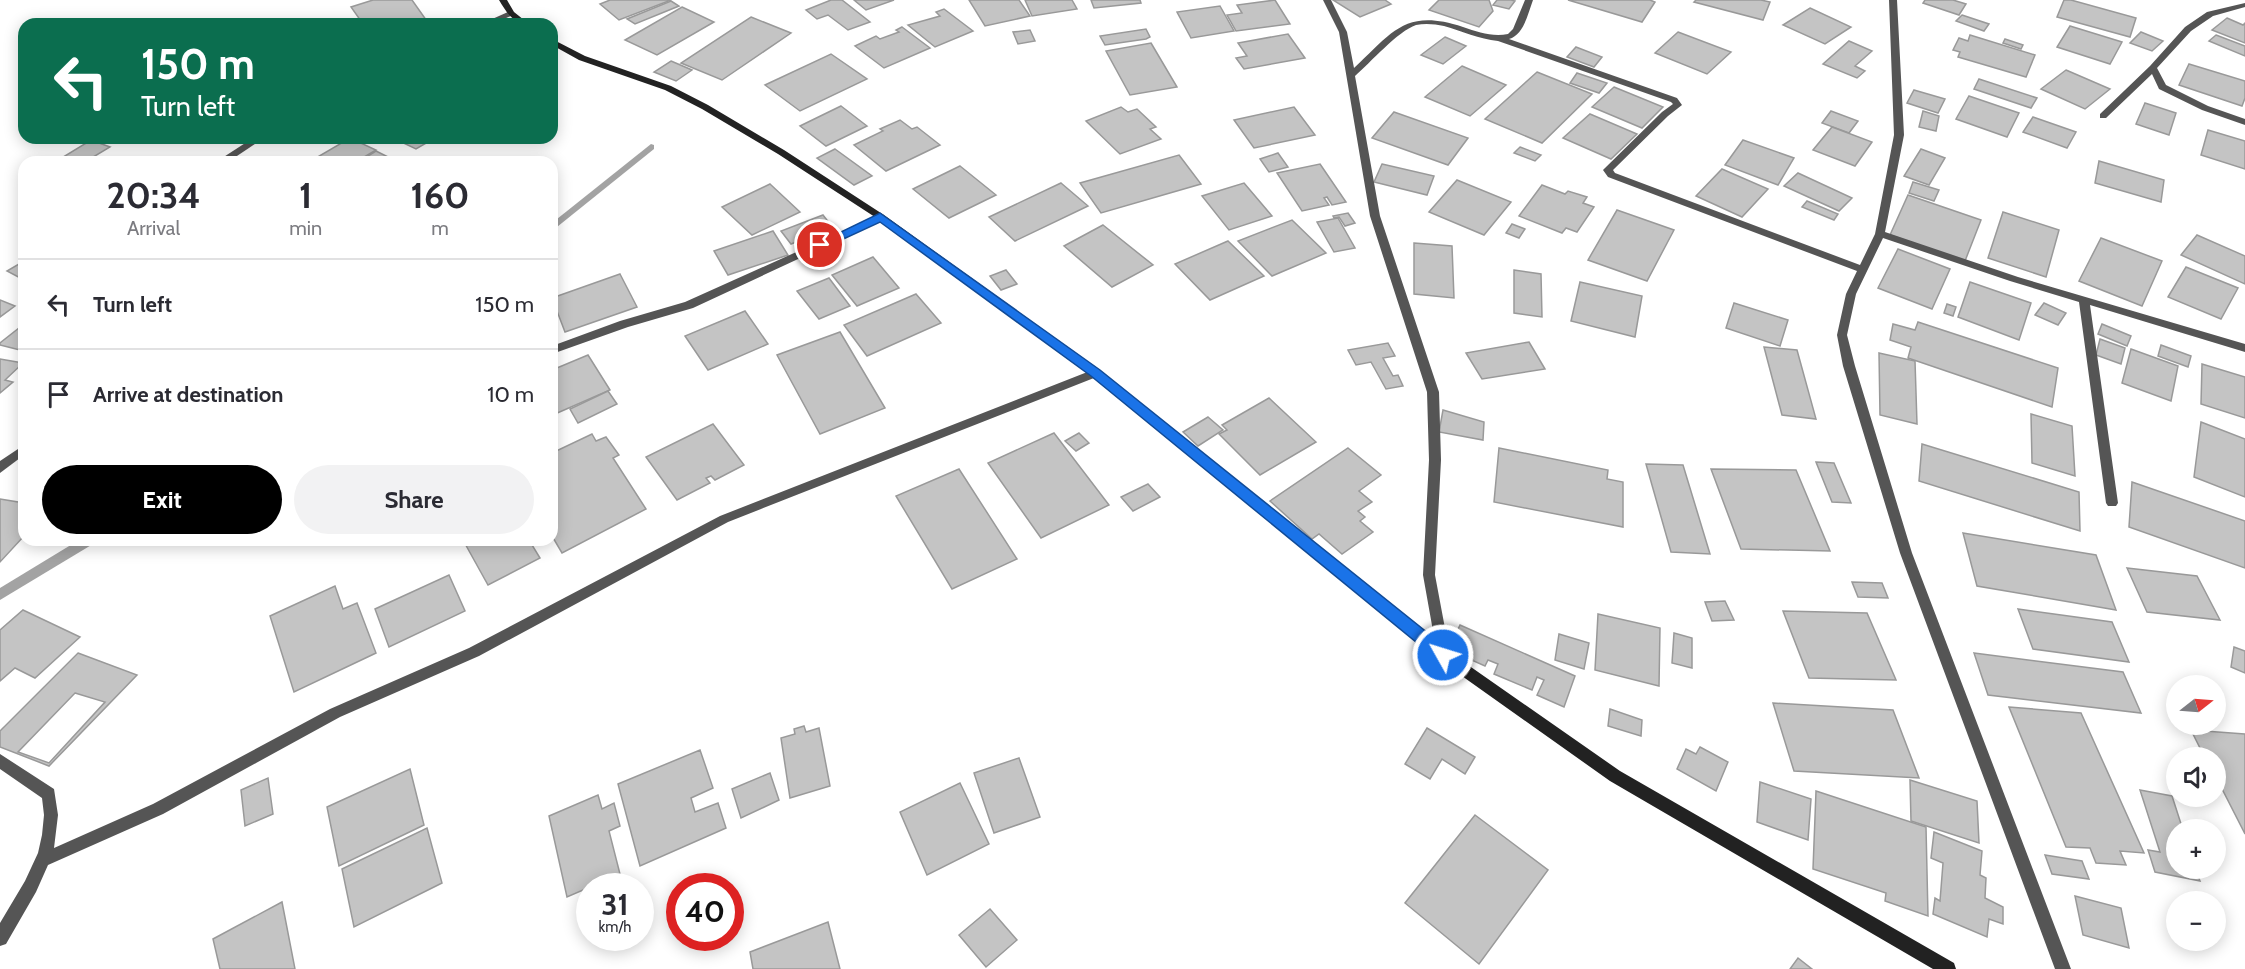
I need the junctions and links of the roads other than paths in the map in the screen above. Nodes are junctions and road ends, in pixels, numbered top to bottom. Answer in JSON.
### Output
{"nodes":[{"id":1,"x":503,"y":0,"type":"edge"},
{"id":2,"x":1327,"y":0,"type":"edge"},
{"id":3,"x":1529,"y":0,"type":"edge"},
{"id":4,"x":1893,"y":0,"type":"edge"},
{"id":5,"x":2245,"y":5,"type":"edge"},
{"id":6,"x":511,"y":14,"type":"junction"},
{"id":7,"x":501,"y":18,"type":"edge"},
{"id":8,"x":517,"y":18,"type":"edge"},
{"id":9,"x":1499,"y":38,"type":"junction"},
{"id":10,"x":558,"y":45,"type":"edge"},
{"id":11,"x":2153,"y":68,"type":"junction"},
{"id":12,"x":1350,"y":76,"type":"junction"},
{"id":13,"x":2103,"y":116,"type":"dead end"},
{"id":14,"x":2245,"y":122,"type":"edge"},
{"id":15,"x":250,"y":144,"type":"edge"},
{"id":16,"x":230,"y":156,"type":"edge"},
{"id":17,"x":880,"y":217,"type":"junction"},
{"id":18,"x":1880,"y":234,"type":"junction"},
{"id":19,"x":1863,"y":270,"type":"junction"},
{"id":20,"x":2084,"y":300,"type":"junction"},
{"id":21,"x":558,"y":348,"type":"edge"},
{"id":22,"x":2245,"y":348,"type":"edge"},
{"id":23,"x":1095,"y":373,"type":"junction"},
{"id":24,"x":18,"y":454,"type":"edge"},
{"id":25,"x":0,"y":468,"type":"edge"},
{"id":26,"x":2112,"y":503,"type":"dead end"},
{"id":27,"x":1443,"y":655,"type":"junction"},
{"id":28,"x":0,"y":761,"type":"edge"},
{"id":29,"x":45,"y":859,"type":"junction"},
{"id":30,"x":0,"y":938,"type":"edge"},
{"id":31,"x":1948,"y":969,"type":"edge"},
{"id":32,"x":2063,"y":969,"type":"edge"}],
"edges":[{"from":1,"to":6,"type":"street"},
{"from":2,"to":12,"type":"street"},
{"from":3,"to":9,"type":"street"},
{"from":4,"to":18,"type":"street"},
{"from":5,"to":11,"type":"street"},
{"from":6,"to":7,"type":"street"},
{"from":6,"to":8,"type":"street"},
{"from":9,"to":12,"type":"street"},
{"from":9,"to":19,"type":"street"},
{"from":10,"to":17,"type":"street"},
{"from":11,"to":13,"type":"street"},
{"from":11,"to":14,"type":"street"},
{"from":12,"to":27,"type":"street"},
{"from":15,"to":16,"type":"street"},
{"from":17,"to":21,"type":"street"},
{"from":17,"to":23,"type":"street"},
{"from":18,"to":19,"type":"street"},
{"from":18,"to":20,"type":"street"},
{"from":19,"to":32,"type":"street"},
{"from":20,"to":22,"type":"street"},
{"from":20,"to":26,"type":"street"},
{"from":23,"to":27,"type":"street"},
{"from":23,"to":29,"type":"street"},
{"from":24,"to":25,"type":"street"},
{"from":27,"to":31,"type":"street"},
{"from":28,"to":29,"type":"street"},
{"from":29,"to":30,"type":"street"}]}
